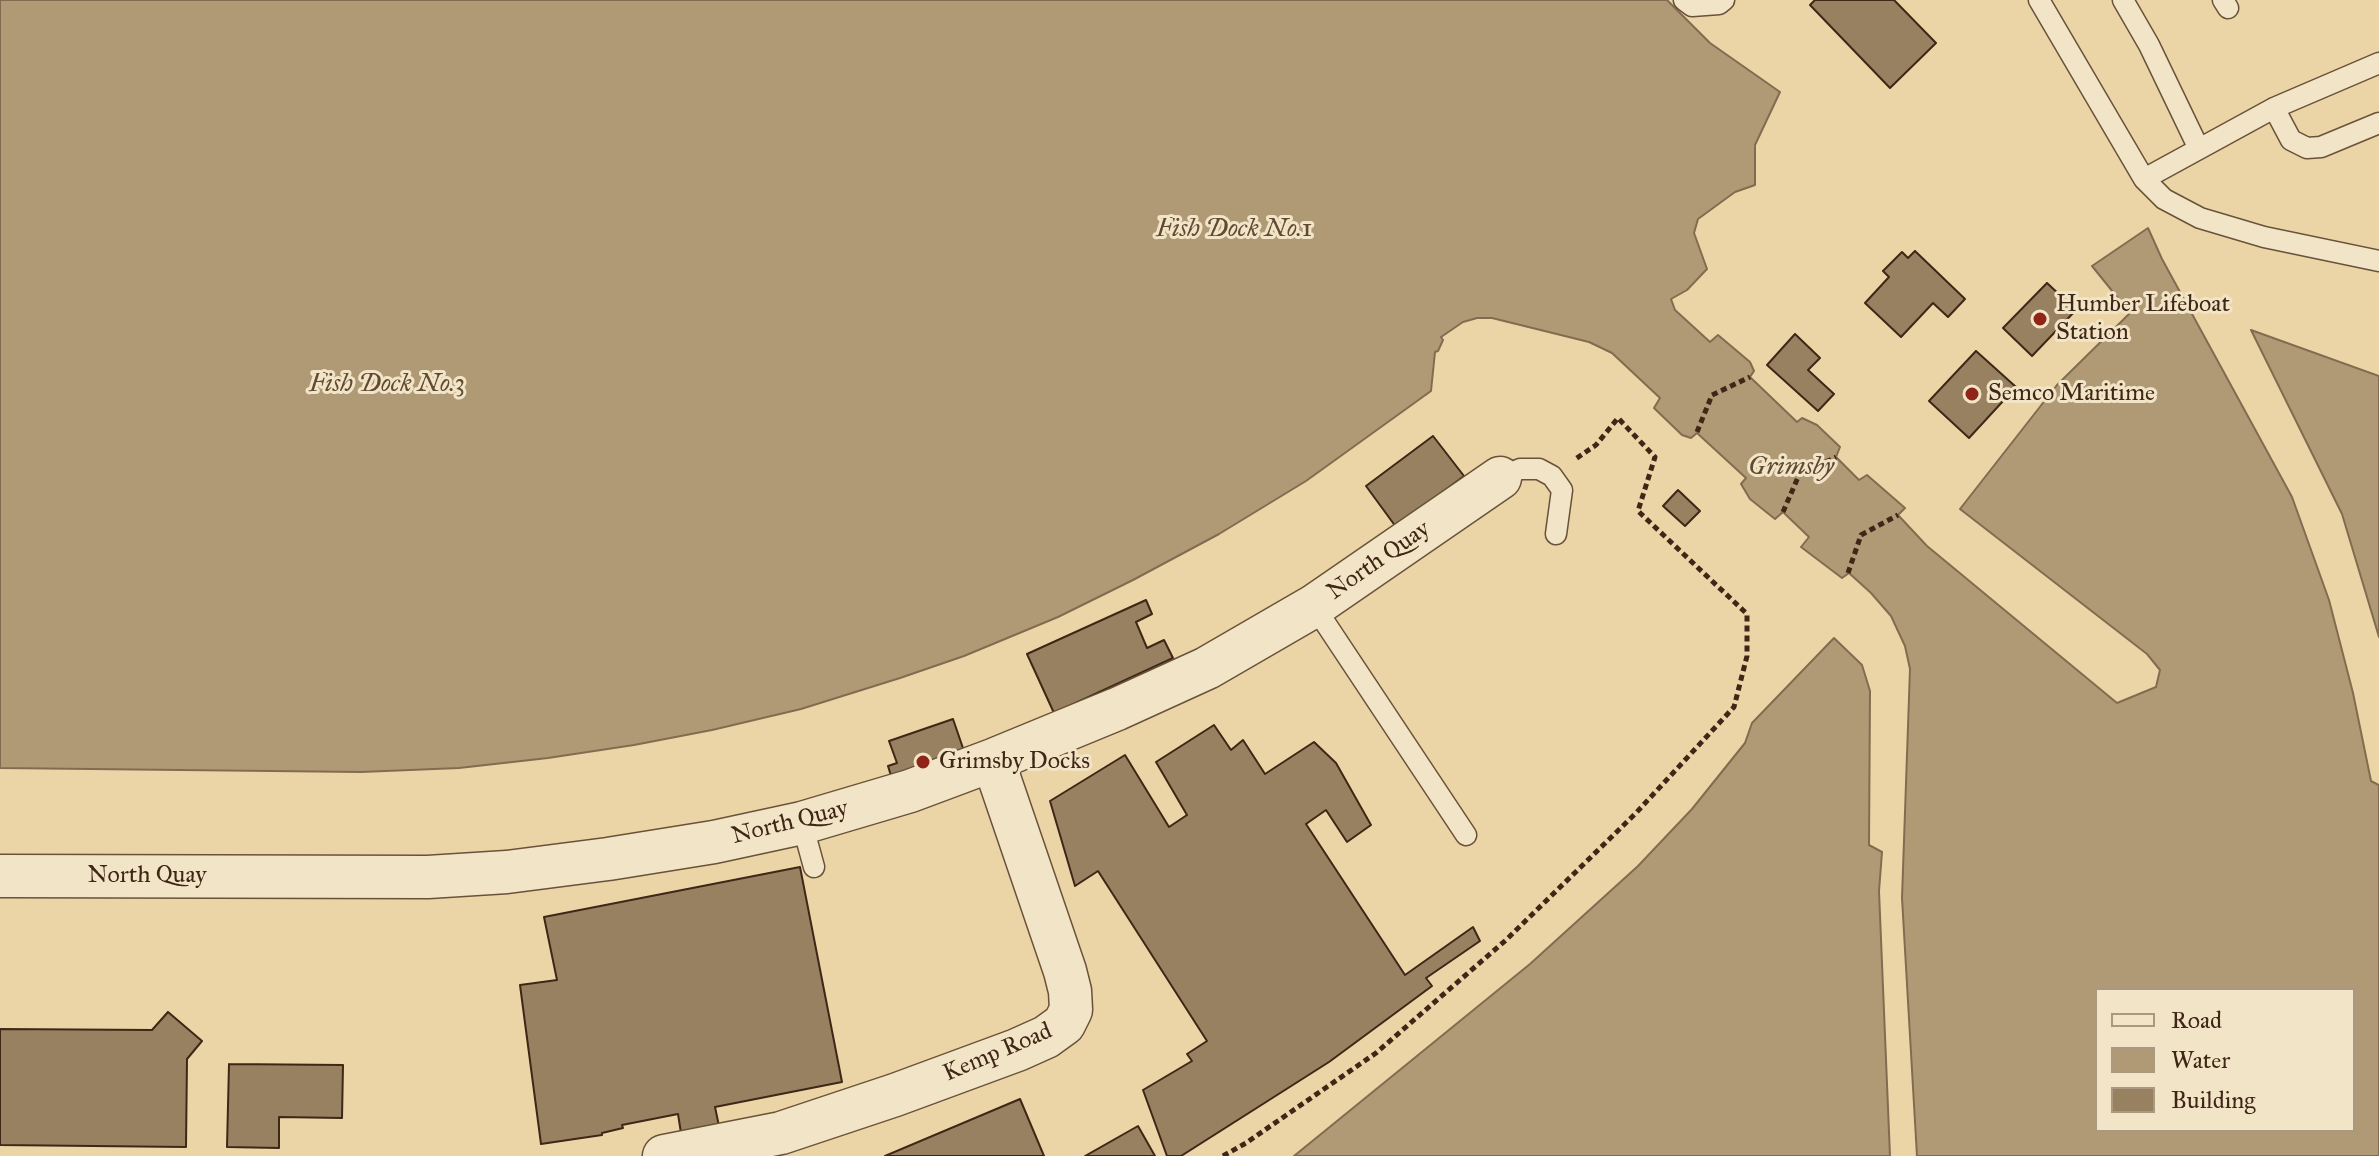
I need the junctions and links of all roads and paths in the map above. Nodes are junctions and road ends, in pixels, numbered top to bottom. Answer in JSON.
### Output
{"nodes":[{"id":1,"x":1684,"y":0,"type":"edge"},
{"id":2,"x":1724,"y":0,"type":"edge"},
{"id":3,"x":2039,"y":0,"type":"edge"},
{"id":4,"x":2123,"y":0,"type":"edge"},
{"id":5,"x":2379,"y":63,"type":"edge"},
{"id":6,"x":2274,"y":108,"type":"junction"},
{"id":7,"x":2379,"y":123,"type":"edge"},
{"id":8,"x":2199,"y":149,"type":"junction"},
{"id":9,"x":2144,"y":179,"type":"junction"},
{"id":10,"x":2379,"y":261,"type":"edge"},
{"id":11,"x":1750,"y":377,"type":"dead end"},
{"id":12,"x":1697,"y":432,"type":"dead end"},
{"id":13,"x":1836,"y":457,"type":"dead end"},
{"id":14,"x":1552,"y":476,"type":"junction"},
{"id":15,"x":1500,"y":478,"type":"joint"},
{"id":16,"x":1783,"y":512,"type":"dead end"},
{"id":17,"x":1898,"y":515,"type":"dead end"},
{"id":18,"x":1556,"y":534,"type":"dead end"},
{"id":19,"x":1848,"y":573,"type":"dead end"},
{"id":20,"x":1314,"y":606,"type":"junction"},
{"id":21,"x":993,"y":760,"type":"junction"},
{"id":22,"x":802,"y":823,"type":"junction"},
{"id":23,"x":1466,"y":835,"type":"dead end"},
{"id":24,"x":814,"y":867,"type":"dead end"},
{"id":25,"x":0,"y":876,"type":"edge"},
{"id":26,"x":664,"y":1156,"type":"edge"},
{"id":27,"x":1223,"y":1156,"type":"edge"}],
"edges":[{"from":1,"to":2,"type":"lane"},
{"from":3,"to":9,"type":"lane"},
{"from":4,"to":8,"type":"lane"},
{"from":5,"to":6,"type":"lane"},
{"from":6,"to":7,"type":"lane"},
{"from":6,"to":8,"type":"lane"},
{"from":8,"to":9,"type":"lane"},
{"from":9,"to":10,"type":"lane"},
{"from":11,"to":12,"type":"path"},
{"from":13,"to":16,"type":"path"},
{"from":14,"to":15,"type":"lane"},
{"from":14,"to":18,"type":"lane"},
{"from":14,"to":27,"type":"path"},
{"from":15,"to":20,"type":"street","name":"North Quay"},
{"from":17,"to":19,"type":"path"},
{"from":20,"to":21,"type":"street","name":"North Quay"},
{"from":20,"to":23,"type":"lane"},
{"from":21,"to":22,"type":"street","name":"North Quay"},
{"from":21,"to":26,"type":"street","name":"Kemp Road"},
{"from":22,"to":24,"type":"lane"},
{"from":22,"to":25,"type":"street","name":"North Quay"}]}
